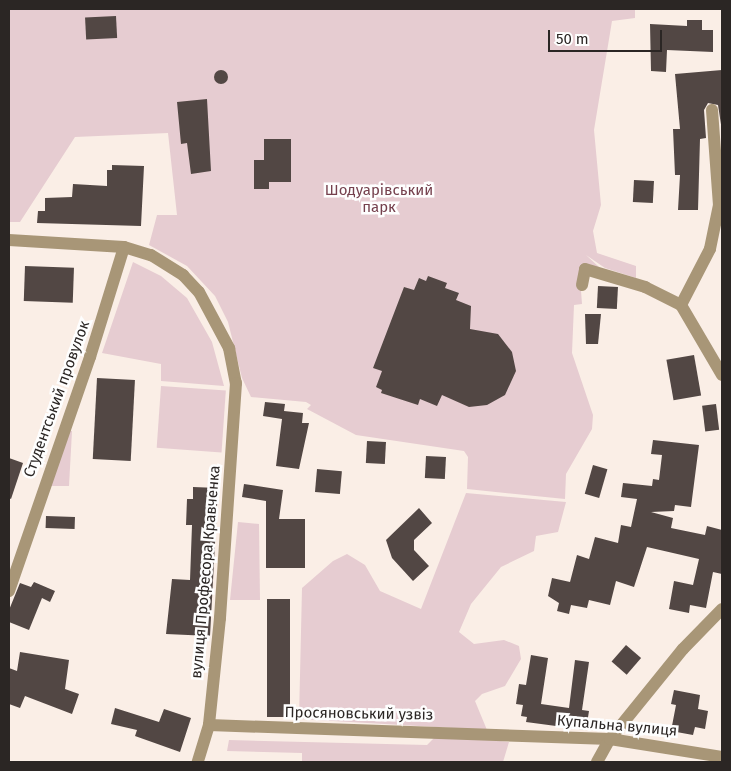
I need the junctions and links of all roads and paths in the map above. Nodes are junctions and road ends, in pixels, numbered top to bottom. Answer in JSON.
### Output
{"nodes":[{"id":1,"x":712,"y":110,"type":"dead end"},
{"id":2,"x":9,"y":240,"type":"edge"},
{"id":3,"x":124,"y":246,"type":"junction"},
{"id":4,"x":582,"y":285,"type":"dead end"},
{"id":5,"x":681,"y":305,"type":"junction"},
{"id":6,"x":722,"y":375,"type":"edge"},
{"id":7,"x":9,"y":591,"type":"edge"},
{"id":8,"x":722,"y":609,"type":"edge"},
{"id":9,"x":209,"y":725,"type":"junction"},
{"id":10,"x":508,"y":734,"type":"joint"},
{"id":11,"x":610,"y":739,"type":"junction"},
{"id":12,"x":722,"y":757,"type":"edge"},
{"id":13,"x":198,"y":762,"type":"edge"},
{"id":14,"x":597,"y":762,"type":"edge"}],
"edges":[{"from":1,"to":5,"type":"street"},
{"from":2,"to":3,"type":"street","name":"вулиця Професора Кравченка"},
{"from":3,"to":7,"type":"street","name":"Студентський провулок"},
{"from":3,"to":9,"type":"street","name":"вулиця Професора Кравченка"},
{"from":4,"to":5,"type":"street"},
{"from":5,"to":6,"type":"street"},
{"from":8,"to":11,"type":"street"},
{"from":9,"to":10,"type":"street","name":"Просяновський узвіз"},
{"from":9,"to":13,"type":"street","name":"вулиця Професора Кравченка"},
{"from":10,"to":11,"type":"street","name":"Купальна вулиця"},
{"from":11,"to":12,"type":"street","name":"Купальна вулиця"},
{"from":11,"to":14,"type":"street"}]}
